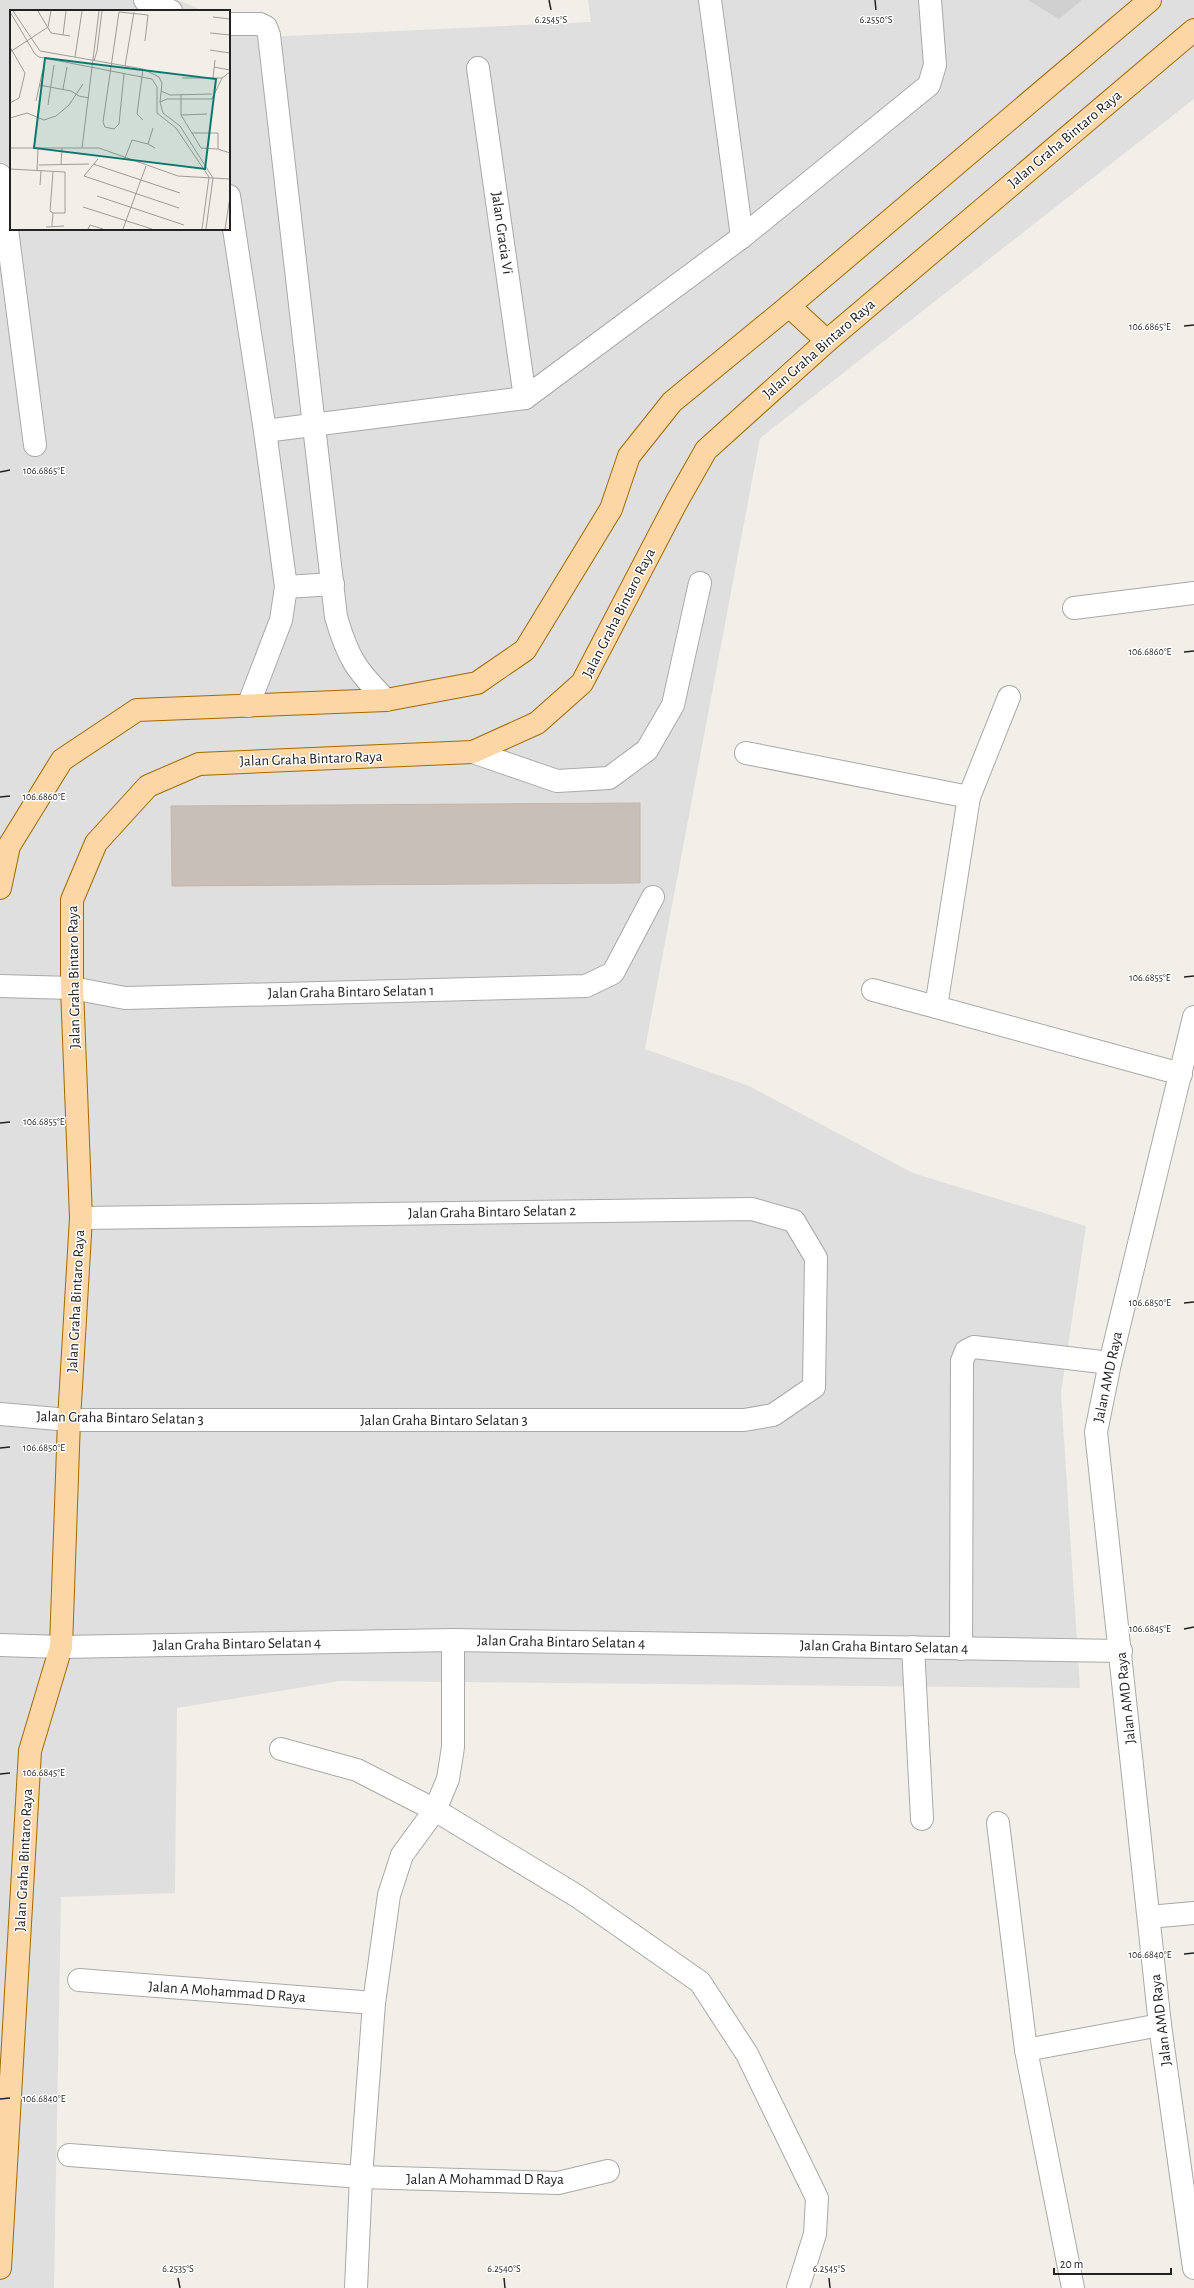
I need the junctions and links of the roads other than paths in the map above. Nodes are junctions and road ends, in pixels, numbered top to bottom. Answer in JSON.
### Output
{"nodes":[{"id":1,"x":145,"y":0,"type":"edge"},
{"id":2,"x":710,"y":0,"type":"edge"},
{"id":3,"x":930,"y":0,"type":"edge"},
{"id":4,"x":1150,"y":0,"type":"edge"},
{"id":5,"x":169,"y":10,"type":"edge"},
{"id":6,"x":230,"y":24,"type":"edge"},
{"id":7,"x":1194,"y":30,"type":"edge"},
{"id":8,"x":478,"y":68,"type":"dead end"},
{"id":9,"x":0,"y":174,"type":"edge"},
{"id":10,"x":230,"y":203,"type":"edge"},
{"id":11,"x":742,"y":237,"type":"junction"},
{"id":12,"x":789,"y":306,"type":"junction"},
{"id":13,"x":827,"y":341,"type":"junction"},
{"id":14,"x":525,"y":398,"type":"junction"},
{"id":15,"x":313,"y":425,"type":"junction"},
{"id":16,"x":265,"y":431,"type":"junction"},
{"id":17,"x":35,"y":445,"type":"dead end"},
{"id":18,"x":700,"y":583,"type":"dead end"},
{"id":19,"x":333,"y":584,"type":"junction"},
{"id":20,"x":286,"y":587,"type":"junction"},
{"id":21,"x":1194,"y":593,"type":"edge"},
{"id":22,"x":1074,"y":608,"type":"dead end"},
{"id":23,"x":1009,"y":697,"type":"dead end"},
{"id":24,"x":386,"y":700,"type":"junction"},
{"id":25,"x":248,"y":706,"type":"junction"},
{"id":26,"x":473,"y":752,"type":"junction"},
{"id":27,"x":746,"y":752,"type":"dead end"},
{"id":28,"x":969,"y":797,"type":"junction"},
{"id":29,"x":0,"y":888,"type":"edge"},
{"id":30,"x":653,"y":897,"type":"dead end"},
{"id":31,"x":0,"y":986,"type":"edge"},
{"id":32,"x":72,"y":988,"type":"junction"},
{"id":33,"x":873,"y":990,"type":"dead end"},
{"id":34,"x":936,"y":1007,"type":"junction"},
{"id":35,"x":1194,"y":1017,"type":"edge"},
{"id":36,"x":1181,"y":1074,"type":"junction"},
{"id":37,"x":81,"y":1218,"type":"junction"},
{"id":38,"x":815,"y":1322,"type":"joint"},
{"id":39,"x":1110,"y":1363,"type":"junction"},
{"id":40,"x":0,"y":1414,"type":"edge"},
{"id":41,"x":69,"y":1420,"type":"junction"},
{"id":42,"x":454,"y":1640,"type":"junction"},
{"id":43,"x":0,"y":1645,"type":"edge"},
{"id":44,"x":61,"y":1647,"type":"junction"},
{"id":45,"x":913,"y":1648,"type":"junction"},
{"id":46,"x":961,"y":1649,"type":"junction"},
{"id":47,"x":1121,"y":1651,"type":"junction"},
{"id":48,"x":281,"y":1749,"type":"dead end"},
{"id":49,"x":435,"y":1810,"type":"junction"},
{"id":50,"x":922,"y":1819,"type":"dead end"},
{"id":51,"x":998,"y":1823,"type":"dead end"},
{"id":52,"x":1194,"y":1913,"type":"edge"},
{"id":53,"x":1149,"y":1917,"type":"junction"},
{"id":54,"x":79,"y":1980,"type":"dead end"},
{"id":55,"x":374,"y":2003,"type":"junction"},
{"id":56,"x":1160,"y":2025,"type":"junction"},
{"id":57,"x":1026,"y":2050,"type":"junction"},
{"id":58,"x":69,"y":2155,"type":"dead end"},
{"id":59,"x":608,"y":2171,"type":"dead end"},
{"id":60,"x":361,"y":2178,"type":"junction"},
{"id":61,"x":1192,"y":2240,"type":"edge"},
{"id":62,"x":0,"y":2268,"type":"edge"},
{"id":63,"x":1194,"y":2268,"type":"edge"},
{"id":64,"x":356,"y":2288,"type":"edge"},
{"id":65,"x":798,"y":2288,"type":"edge"},
{"id":66,"x":1073,"y":2288,"type":"edge"}],
"edges":[{"from":1,"to":5,"type":"street"},
{"from":2,"to":11,"type":"street"},
{"from":3,"to":11,"type":"street"},
{"from":4,"to":12,"type":"main road"},
{"from":6,"to":15,"type":"street"},
{"from":7,"to":13,"type":"main road","name":"Jalan Graha Bintaro Raya"},
{"from":8,"to":14,"type":"street","name":"Jalan Gracia Vi"},
{"from":9,"to":17,"type":"street"},
{"from":10,"to":16,"type":"street"},
{"from":11,"to":14,"type":"street"},
{"from":12,"to":13,"type":"main road"},
{"from":12,"to":24,"type":"main road"},
{"from":13,"to":26,"type":"main road","name":"Jalan Graha Bintaro Raya"},
{"from":14,"to":15,"type":"street"},
{"from":15,"to":16,"type":"street"},
{"from":15,"to":19,"type":"street"},
{"from":16,"to":20,"type":"street"},
{"from":18,"to":26,"type":"street"},
{"from":19,"to":20,"type":"street"},
{"from":19,"to":24,"type":"street"},
{"from":20,"to":25,"type":"street"},
{"from":21,"to":22,"type":"street"},
{"from":23,"to":28,"type":"street"},
{"from":24,"to":25,"type":"main road"},
{"from":25,"to":29,"type":"main road"},
{"from":26,"to":32,"type":"main road","name":"Jalan Graha Bintaro Raya"},
{"from":27,"to":28,"type":"street"},
{"from":28,"to":34,"type":"street"},
{"from":30,"to":32,"type":"street","name":"Jalan Graha Bintaro Selatan 1"},
{"from":31,"to":32,"type":"street","name":"Jalan Graha Bintaro Selatan 1"},
{"from":32,"to":37,"type":"main road","name":"Jalan Graha Bintaro Raya"},
{"from":33,"to":34,"type":"street"},
{"from":34,"to":36,"type":"street"},
{"from":35,"to":36,"type":"street","name":"Jalan AMD Raya"},
{"from":36,"to":39,"type":"street","name":"Jalan AMD Raya"},
{"from":37,"to":38,"type":"street","name":"Jalan Graha Bintaro Selatan 2"},
{"from":37,"to":41,"type":"main road","name":"Jalan Graha Bintaro Raya"},
{"from":38,"to":41,"type":"street","name":"Jalan Graha Bintaro Selatan 3"},
{"from":39,"to":46,"type":"street"},
{"from":39,"to":47,"type":"street","name":"Jalan AMD Raya"},
{"from":40,"to":41,"type":"street","name":"Jalan Graha Bintaro Selatan 3"},
{"from":41,"to":44,"type":"main road","name":"Jalan Graha Bintaro Raya"},
{"from":42,"to":44,"type":"street","name":"Jalan Graha Bintaro Selatan 4"},
{"from":42,"to":45,"type":"street","name":"Jalan Graha Bintaro Selatan 4"},
{"from":42,"to":49,"type":"street"},
{"from":43,"to":44,"type":"street","name":"Jalan Graha Bintaro Selatan 4"},
{"from":44,"to":62,"type":"main road","name":"Jalan Graha Bintaro Raya"},
{"from":45,"to":46,"type":"street","name":"Jalan Graha Bintaro Selatan 4"},
{"from":45,"to":50,"type":"street"},
{"from":46,"to":47,"type":"street","name":"Jalan Graha Bintaro Selatan 4"},
{"from":47,"to":53,"type":"street","name":"Jalan AMD Raya"},
{"from":48,"to":49,"type":"street"},
{"from":49,"to":55,"type":"street"},
{"from":49,"to":65,"type":"street"},
{"from":51,"to":57,"type":"street"},
{"from":52,"to":53,"type":"street"},
{"from":53,"to":56,"type":"street","name":"Jalan AMD Raya"},
{"from":54,"to":55,"type":"street","name":"Jalan A Mohammad D Raya"},
{"from":55,"to":60,"type":"street"},
{"from":56,"to":57,"type":"street"},
{"from":56,"to":61,"type":"street","name":"Jalan AMD Raya"},
{"from":57,"to":66,"type":"street"},
{"from":58,"to":60,"type":"street","name":"Jalan A Mohammad D Raya"},
{"from":59,"to":60,"type":"street","name":"Jalan A Mohammad D Raya"},
{"from":60,"to":64,"type":"street"},
{"from":61,"to":63,"type":"street","name":"Jalan AMD Raya"}]}
